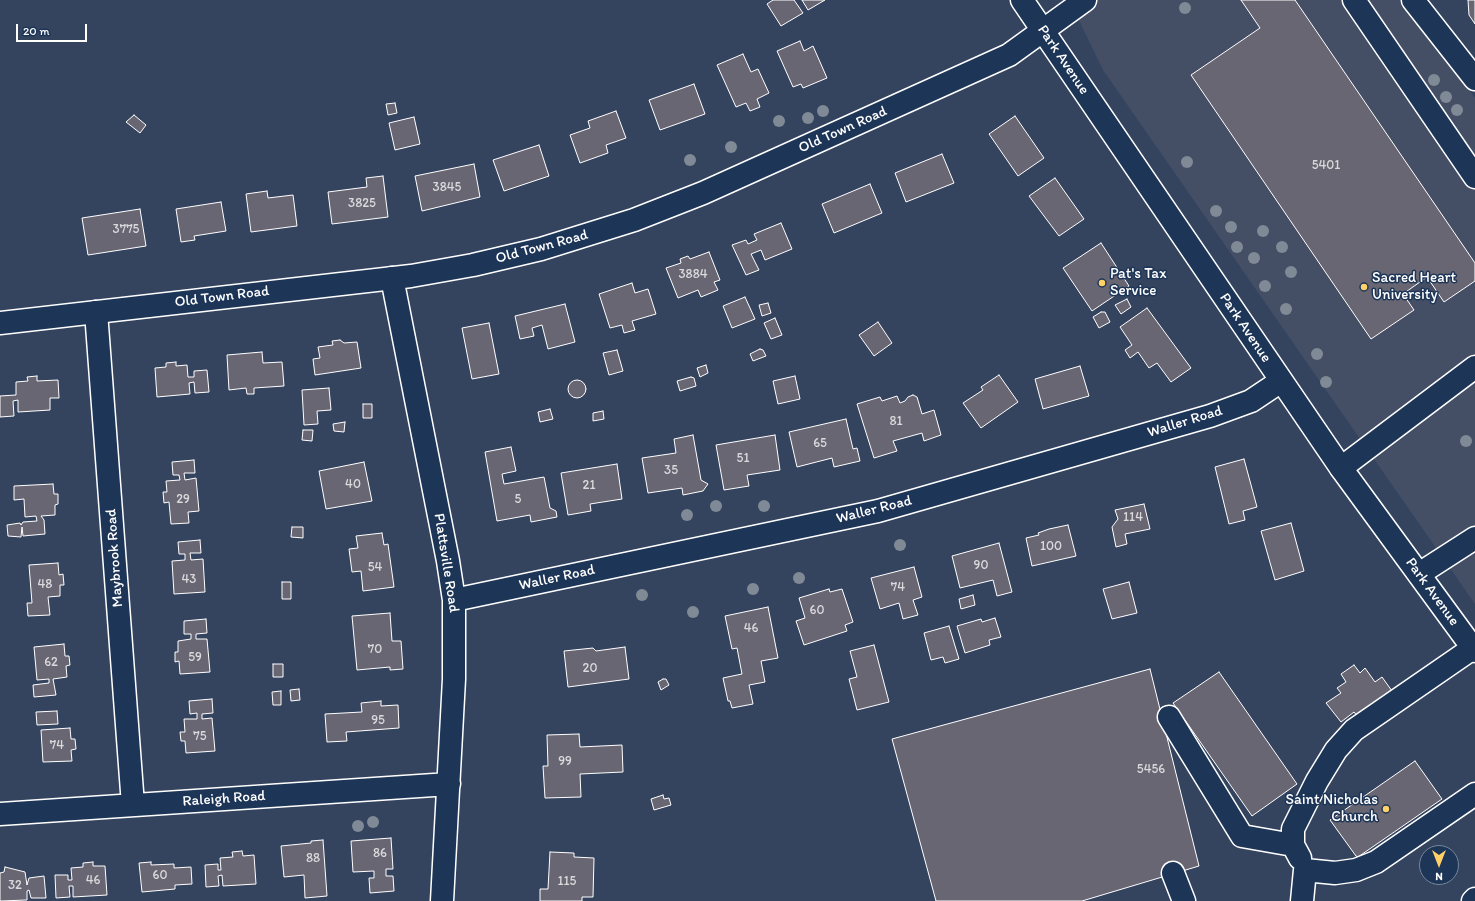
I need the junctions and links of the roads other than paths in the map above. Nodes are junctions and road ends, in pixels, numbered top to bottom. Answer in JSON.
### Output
{"nodes":[{"id":1,"x":1022,"y":0,"type":"edge"},
{"id":2,"x":1085,"y":0,"type":"edge"},
{"id":3,"x":1354,"y":0,"type":"edge"},
{"id":4,"x":1413,"y":0,"type":"edge"},
{"id":5,"x":1043,"y":31,"type":"junction"},
{"id":6,"x":1475,"y":79,"type":"edge"},
{"id":7,"x":1475,"y":177,"type":"edge"},
{"id":8,"x":392,"y":278,"type":"junction"},
{"id":9,"x":96,"y":312,"type":"junction"},
{"id":10,"x":0,"y":323,"type":"edge"},
{"id":11,"x":1475,"y":368,"type":"edge"},
{"id":12,"x":1281,"y":381,"type":"junction"},
{"id":13,"x":1341,"y":468,"type":"junction"},
{"id":14,"x":1475,"y":538,"type":"edge"},
{"id":15,"x":1419,"y":574,"type":"junction"},
{"id":16,"x":454,"y":600,"type":"junction"},
{"id":17,"x":1474,"y":650,"type":"edge"},
{"id":18,"x":1169,"y":717,"type":"dead end"},
{"id":19,"x":448,"y":784,"type":"junction"},
{"id":20,"x":1475,"y":794,"type":"edge"},
{"id":21,"x":133,"y":805,"type":"junction"},
{"id":22,"x":0,"y":814,"type":"edge"},
{"id":23,"x":1293,"y":845,"type":"junction"},
{"id":24,"x":1305,"y":870,"type":"junction"},
{"id":25,"x":1173,"y":873,"type":"dead end"},
{"id":26,"x":442,"y":901,"type":"edge"},
{"id":27,"x":1184,"y":901,"type":"edge"},
{"id":28,"x":1302,"y":901,"type":"edge"}],
"edges":[{"from":1,"to":5,"type":"street","name":"Park Avenue"},
{"from":2,"to":5,"type":"street","name":"Old Town Road"},
{"from":3,"to":7,"type":"street"},
{"from":4,"to":6,"type":"street"},
{"from":5,"to":8,"type":"street","name":"Old Town Road"},
{"from":5,"to":12,"type":"street","name":"Park Avenue"},
{"from":8,"to":9,"type":"street","name":"Old Town Road"},
{"from":8,"to":16,"type":"street","name":"Plattsville Road"},
{"from":9,"to":10,"type":"street","name":"Old Town Road"},
{"from":9,"to":21,"type":"street","name":"Maybrook Road"},
{"from":11,"to":13,"type":"street"},
{"from":12,"to":13,"type":"street","name":"Park Avenue"},
{"from":12,"to":16,"type":"street","name":"Waller Road"},
{"from":13,"to":15,"type":"street","name":"Park Avenue"},
{"from":14,"to":15,"type":"street"},
{"from":15,"to":17,"type":"street","name":"Park Avenue"},
{"from":16,"to":19,"type":"street","name":"Plattsville Road"},
{"from":17,"to":23,"type":"street"},
{"from":18,"to":23,"type":"street"},
{"from":19,"to":21,"type":"street","name":"Raleigh Road"},
{"from":19,"to":26,"type":"street","name":"Plattsville Road"},
{"from":20,"to":24,"type":"street"},
{"from":21,"to":22,"type":"street","name":"Raleigh Road"},
{"from":23,"to":24,"type":"street"},
{"from":24,"to":28,"type":"street"},
{"from":25,"to":27,"type":"street"}]}
